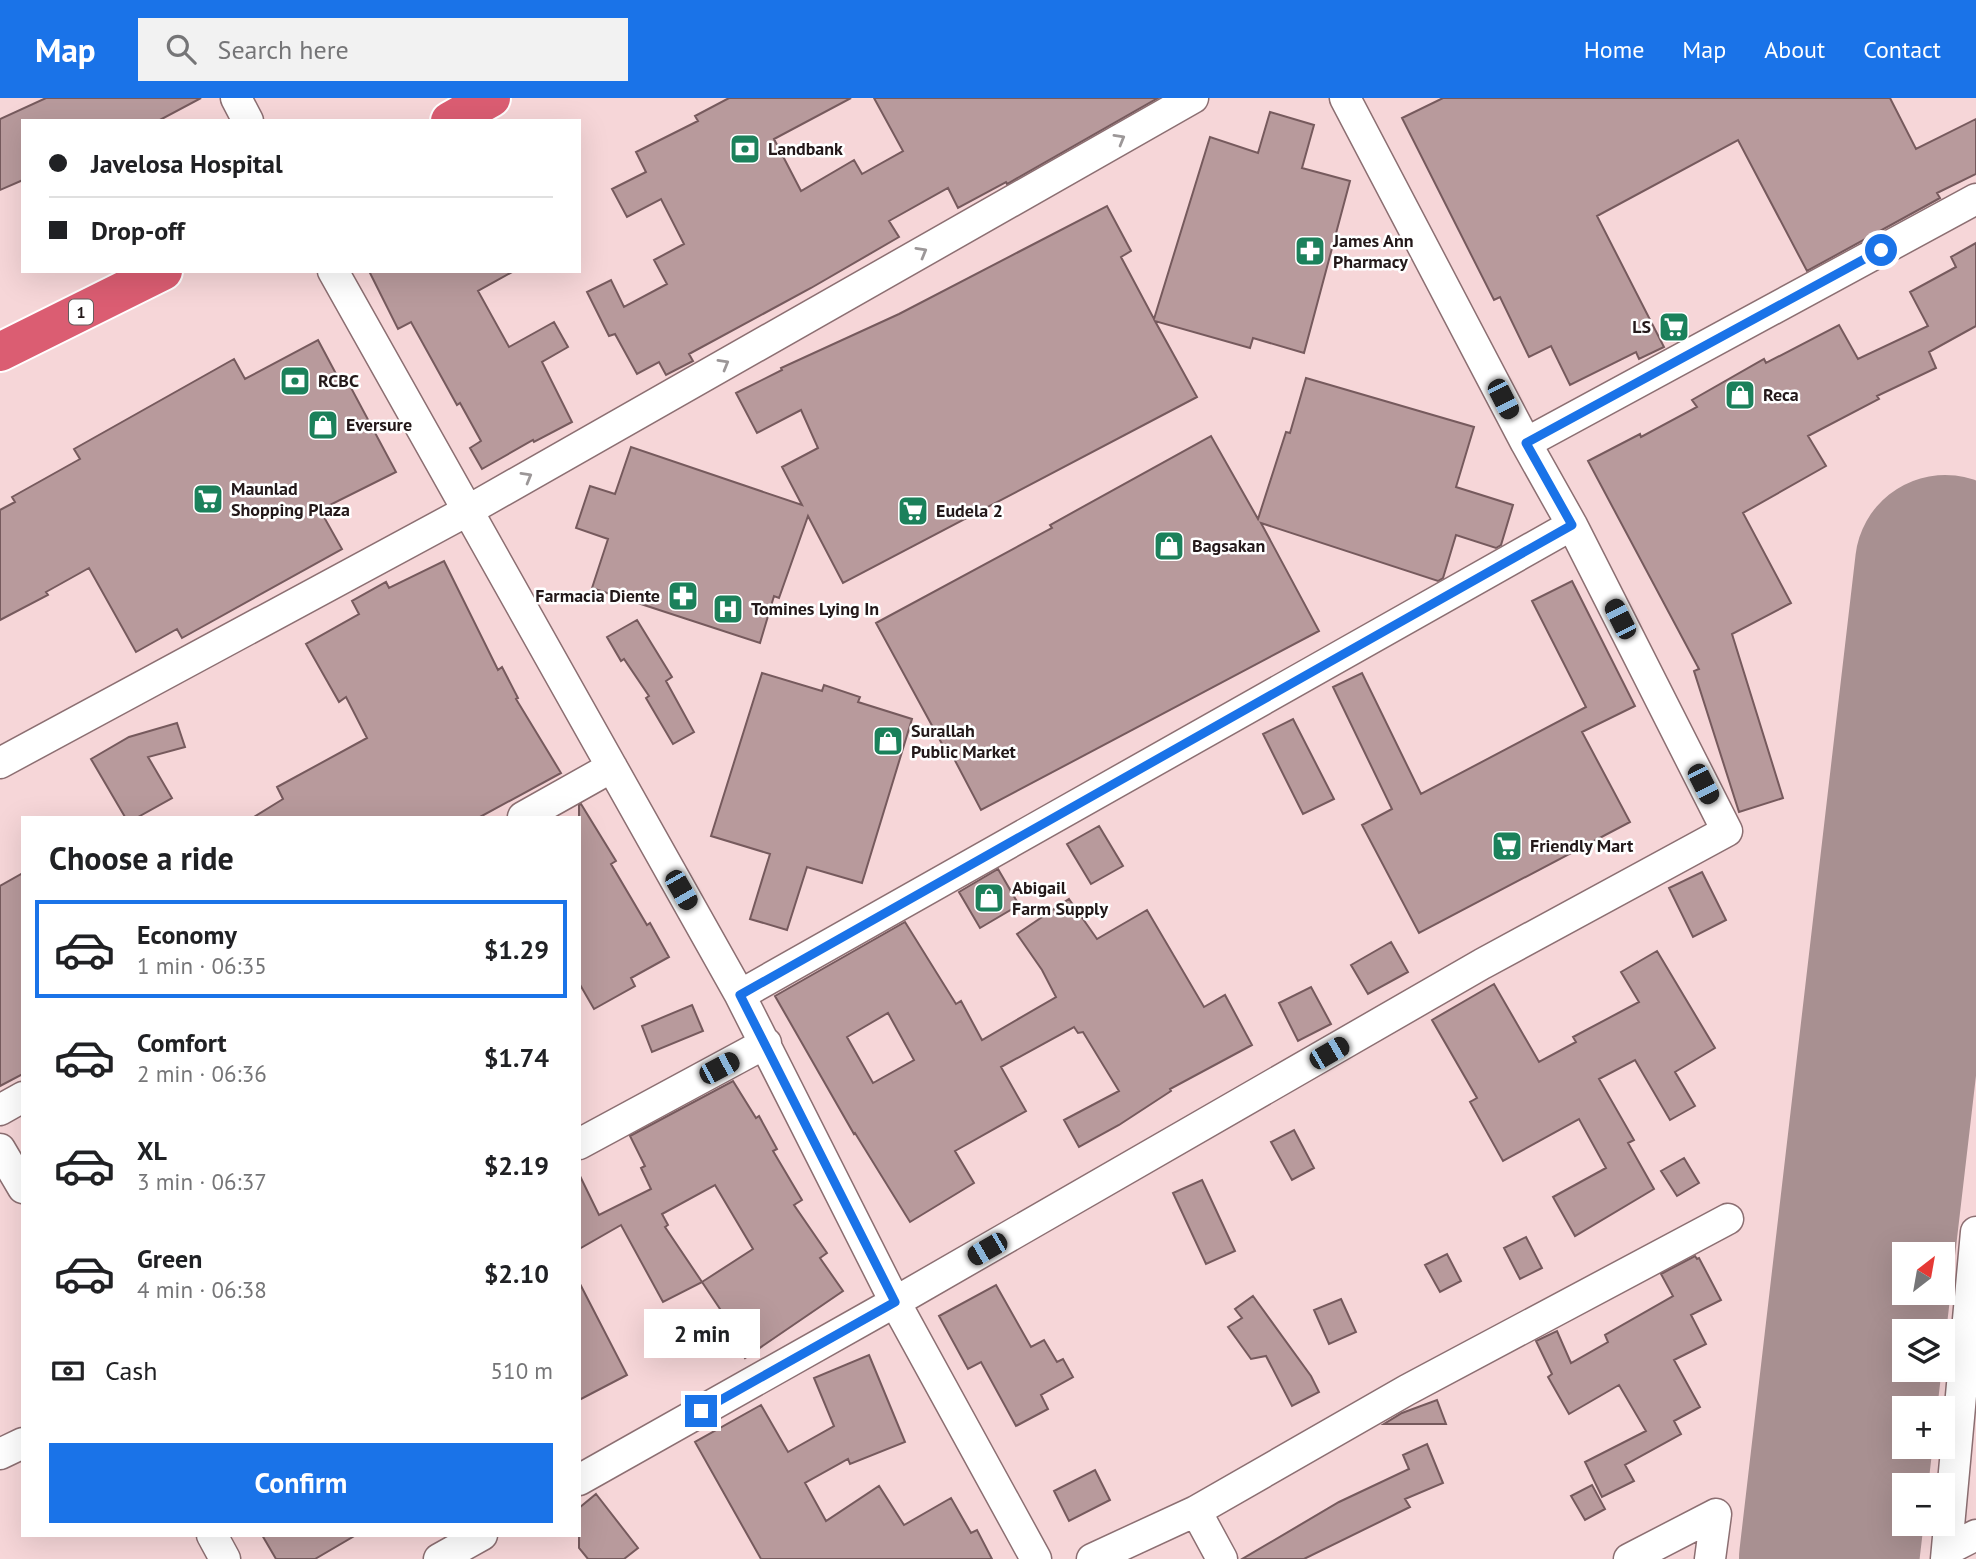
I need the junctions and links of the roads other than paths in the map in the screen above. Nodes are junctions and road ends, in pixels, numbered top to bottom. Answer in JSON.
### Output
{"nodes":[{"id":1,"x":236,"y":98,"type":"edge"},
{"id":2,"x":491,"y":98,"type":"edge"},
{"id":3,"x":1193,"y":98,"type":"edge"},
{"id":4,"x":1345,"y":98,"type":"edge"},
{"id":5,"x":247,"y":119,"type":"edge"},
{"id":6,"x":454,"y":119,"type":"edge"},
{"id":7,"x":1976,"y":199,"type":"edge"},
{"id":8,"x":159,"y":273,"type":"edge"},
{"id":9,"x":333,"y":273,"type":"edge"},
{"id":10,"x":0,"y":352,"type":"edge"},
{"id":11,"x":1526,"y":443,"type":"junction"},
{"id":12,"x":467,"y":511,"type":"junction"},
{"id":13,"x":1572,"y":525,"type":"junction"},
{"id":14,"x":0,"y":763,"type":"edge"},
{"id":15,"x":612,"y":767,"type":"junction"},
{"id":16,"x":525,"y":816,"type":"edge"},
{"id":17,"x":740,"y":995,"type":"junction"},
{"id":18,"x":766,"y":1043,"type":"junction"},
{"id":19,"x":21,"y":1098,"type":"edge"},
{"id":20,"x":0,"y":1110,"type":"edge"},
{"id":21,"x":581,"y":1143,"type":"edge"},
{"id":22,"x":0,"y":1149,"type":"edge"},
{"id":23,"x":21,"y":1185,"type":"edge"},
{"id":24,"x":1728,"y":1219,"type":"dead end"},
{"id":25,"x":1976,"y":1232,"type":"edge"},
{"id":26,"x":895,"y":1302,"type":"junction"},
{"id":27,"x":21,"y":1444,"type":"edge"},
{"id":28,"x":0,"y":1454,"type":"edge"},
{"id":29,"x":581,"y":1479,"type":"edge"},
{"id":30,"x":1196,"y":1511,"type":"junction"},
{"id":31,"x":1976,"y":1535,"type":"edge"},
{"id":32,"x":213,"y":1537,"type":"edge"},
{"id":33,"x":478,"y":1537,"type":"edge"},
{"id":34,"x":1947,"y":1555,"type":"edge"},
{"id":35,"x":225,"y":1559,"type":"edge"},
{"id":36,"x":439,"y":1559,"type":"edge"},
{"id":37,"x":1036,"y":1559,"type":"edge"},
{"id":38,"x":1092,"y":1559,"type":"edge"},
{"id":39,"x":1222,"y":1559,"type":"edge"},
{"id":40,"x":1629,"y":1559,"type":"edge"},
{"id":41,"x":1710,"y":1559,"type":"edge"}],
"edges":[{"from":1,"to":5,"type":"street"},
{"from":2,"to":6,"type":"highway"},
{"from":12,"to":3,"type":"street","one_way":true},
{"from":4,"to":11,"type":"street"},
{"from":7,"to":11,"type":"street"},
{"from":8,"to":10,"type":"highway","number":"1"},
{"from":9,"to":12,"type":"street"},
{"from":11,"to":13,"type":"street"},
{"from":12,"to":14,"type":"street"},
{"from":12,"to":15,"type":"street"},
{"from":13,"to":17,"type":"street"},
{"from":13,"to":26,"type":"street"},
{"from":15,"to":16,"type":"street"},
{"from":15,"to":17,"type":"street"},
{"from":17,"to":18,"type":"street"},
{"from":18,"to":21,"type":"street"},
{"from":18,"to":26,"type":"street"},
{"from":19,"to":20,"type":"street"},
{"from":22,"to":23,"type":"street"},
{"from":24,"to":30,"type":"street"},
{"from":25,"to":34,"type":"street"},
{"from":26,"to":29,"type":"street"},
{"from":26,"to":37,"type":"street"},
{"from":27,"to":28,"type":"street"},
{"from":30,"to":38,"type":"street"},
{"from":30,"to":39,"type":"street"},
{"from":31,"to":34,"type":"street"},
{"from":32,"to":35,"type":"street"},
{"from":33,"to":36,"type":"street"},
{"from":40,"to":41,"type":"street"}]}
